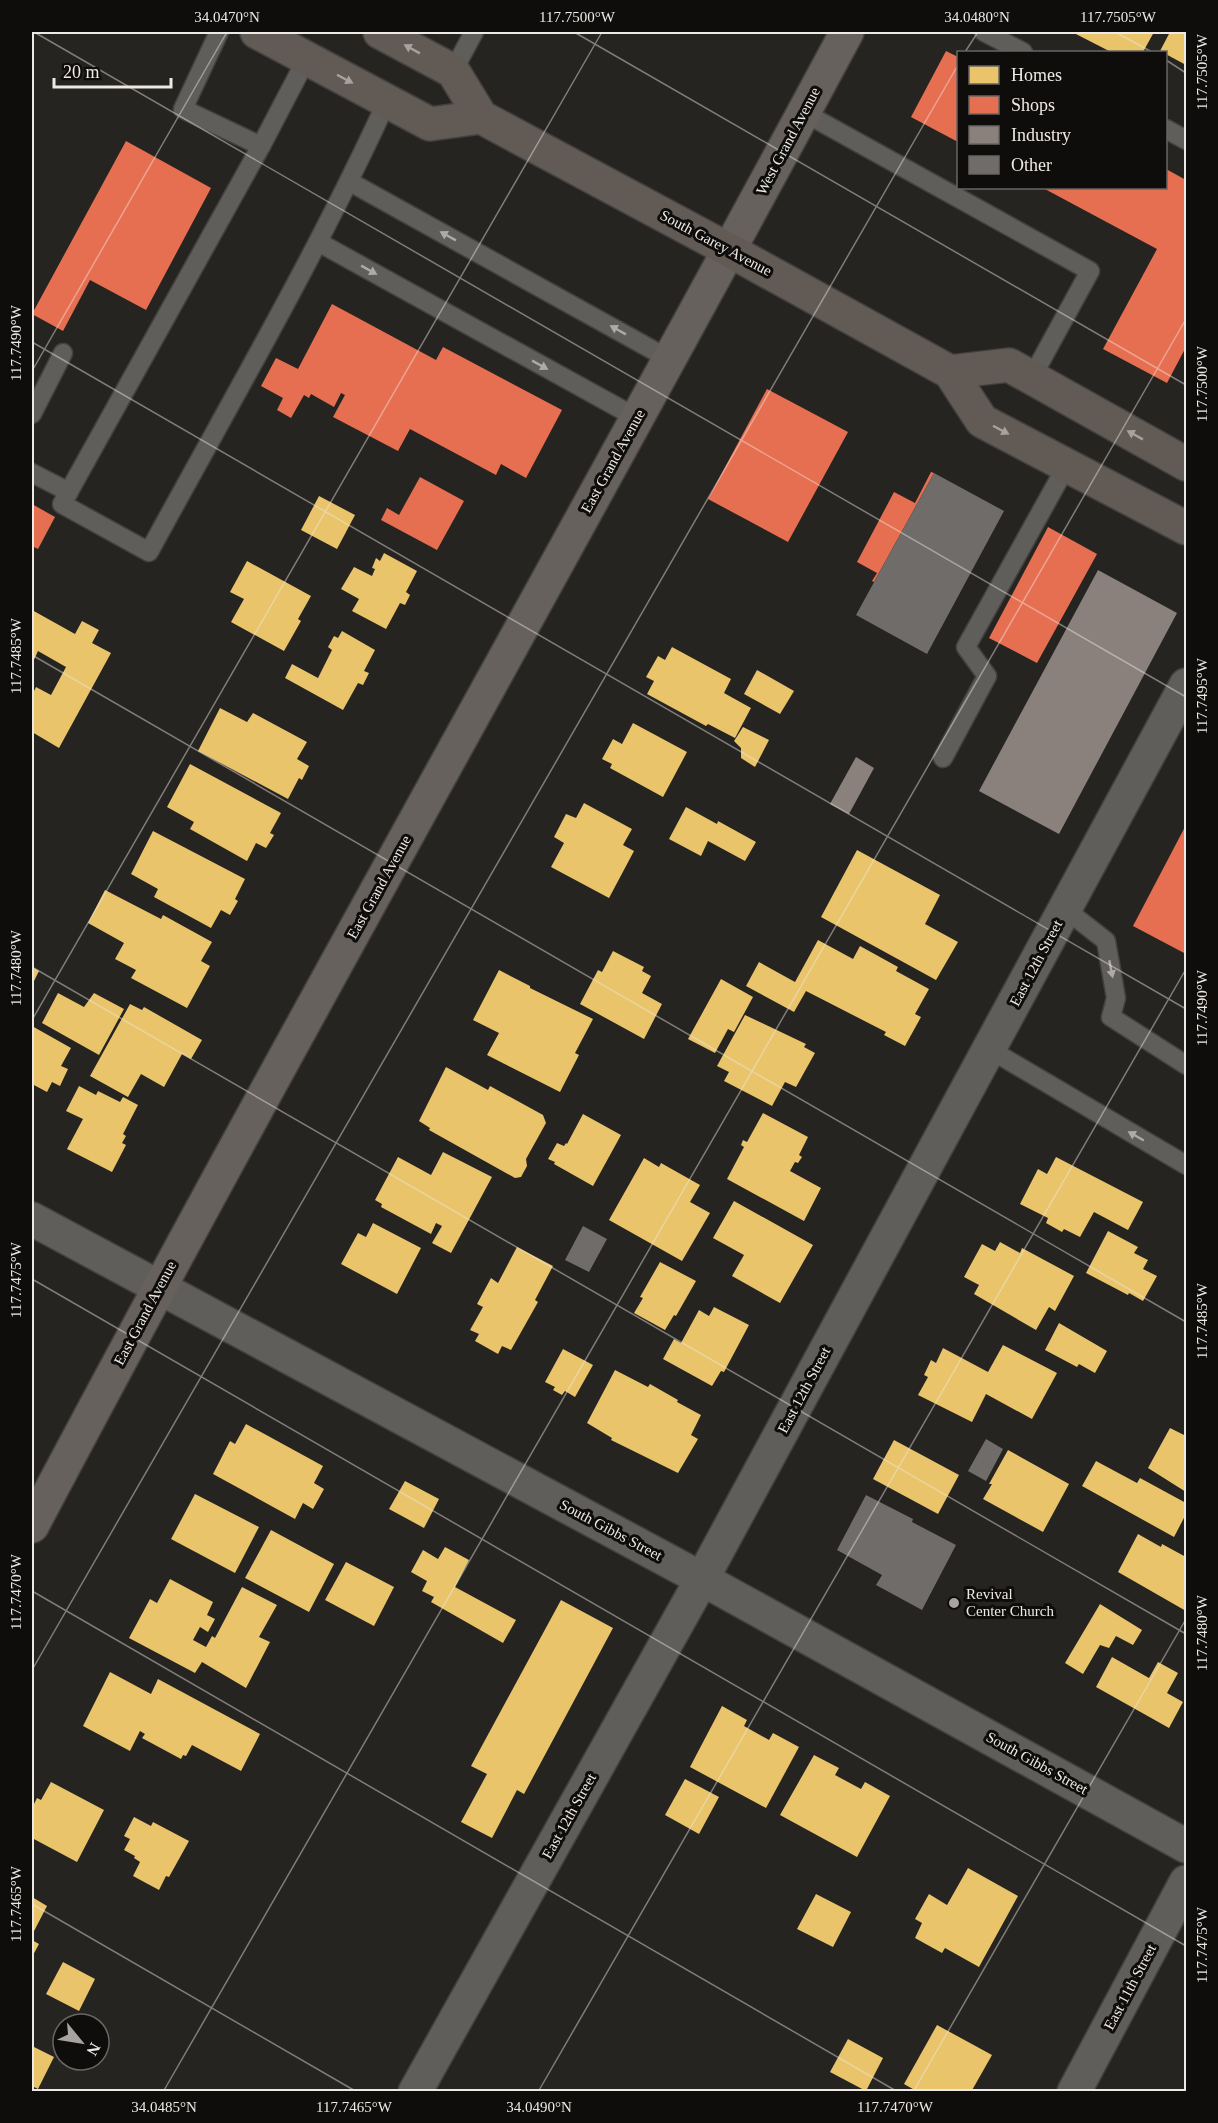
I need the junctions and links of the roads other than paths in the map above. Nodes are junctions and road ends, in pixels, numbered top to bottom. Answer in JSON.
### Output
{"nodes":[{"id":1,"x":219,"y":32,"type":"edge"},
{"id":2,"x":257,"y":32,"type":"edge"},
{"id":3,"x":380,"y":32,"type":"edge"},
{"id":4,"x":474,"y":32,"type":"edge"},
{"id":5,"x":847,"y":32,"type":"edge"},
{"id":6,"x":984,"y":32,"type":"edge"},
{"id":7,"x":1021,"y":51,"type":"edge"},
{"id":8,"x":307,"y":58,"type":"junction"},
{"id":9,"x":453,"y":71,"type":"junction"},
{"id":10,"x":387,"y":101,"type":"junction"},
{"id":11,"x":803,"y":112,"type":"junction"},
{"id":12,"x":481,"y":117,"type":"junction"},
{"id":13,"x":1167,"y":130,"type":"edge"},
{"id":14,"x":1186,"y":140,"type":"edge"},
{"id":15,"x":261,"y":146,"type":"junction"},
{"id":16,"x":350,"y":182,"type":"junction"},
{"id":17,"x":318,"y":242,"type":"junction"},
{"id":18,"x":729,"y":250,"type":"junction"},
{"id":19,"x":63,"y":353,"type":"dead end"},
{"id":20,"x":669,"y":359,"type":"junction"},
{"id":21,"x":950,"y":372,"type":"junction"},
{"id":22,"x":1032,"y":377,"type":"junction"},
{"id":23,"x":32,"y":414,"type":"edge"},
{"id":24,"x":636,"y":418,"type":"junction"},
{"id":25,"x":1186,"y":464,"type":"edge"},
{"id":26,"x":1067,"y":465,"type":"junction"},
{"id":27,"x":32,"y":473,"type":"edge"},
{"id":28,"x":69,"y":492,"type":"junction"},
{"id":29,"x":1186,"y":528,"type":"edge"},
{"id":30,"x":1186,"y":685,"type":"edge"},
{"id":31,"x":943,"y":758,"type":"dead end"},
{"id":32,"x":1065,"y":909,"type":"junction"},
{"id":33,"x":989,"y":1049,"type":"junction"},
{"id":34,"x":1186,"y":1065,"type":"edge"},
{"id":35,"x":1186,"y":1165,"type":"edge"},
{"id":36,"x":32,"y":1219,"type":"edge"},
{"id":37,"x":158,"y":1287,"type":"junction"},
{"id":38,"x":32,"y":1526,"type":"edge"},
{"id":39,"x":702,"y":1579,"type":"junction"},
{"id":40,"x":1186,"y":1846,"type":"edge"},
{"id":41,"x":1186,"y":1882,"type":"edge"},
{"id":42,"x":415,"y":2091,"type":"edge"},
{"id":43,"x":1074,"y":2091,"type":"edge"}],
"edges":[{"from":1,"to":15,"type":"lane"},
{"from":2,"to":8,"type":"main road"},
{"from":9,"to":3,"type":"main road","one_way":true},
{"from":4,"to":9,"type":"lane"},
{"from":5,"to":11,"type":"street","name":"West Grand Avenue"},
{"from":6,"to":7,"type":"lane"},
{"from":8,"to":10,"type":"main road","one_way":true},
{"from":8,"to":15,"type":"lane"},
{"from":9,"to":12,"type":"main road"},
{"from":10,"to":12,"type":"main road"},
{"from":10,"to":16,"type":"lane"},
{"from":11,"to":18,"type":"street","name":"West Grand Avenue"},
{"from":11,"to":22,"type":"lane"},
{"from":12,"to":18,"type":"main road","name":"South Garey Avenue"},
{"from":13,"to":14,"type":"lane"},
{"from":15,"to":28,"type":"lane"},
{"from":16,"to":17,"type":"lane"},
{"from":20,"to":16,"type":"lane","one_way":true},
{"from":17,"to":24,"type":"lane","one_way":true},
{"from":17,"to":28,"type":"lane"},
{"from":18,"to":20,"type":"street","name":"East Grand Avenue"},
{"from":18,"to":21,"type":"main road","name":"South Garey Avenue"},
{"from":19,"to":23,"type":"lane"},
{"from":20,"to":24,"type":"street","name":"East Grand Avenue"},
{"from":21,"to":22,"type":"main road"},
{"from":21,"to":26,"type":"main road","name":"South Garey Avenue","one_way":true},
{"from":25,"to":22,"type":"main road","one_way":true},
{"from":24,"to":37,"type":"street","name":"East Grand Avenue"},
{"from":26,"to":29,"type":"main road","name":"South Garey Avenue"},
{"from":26,"to":31,"type":"lane"},
{"from":27,"to":28,"type":"lane"},
{"from":30,"to":32,"type":"street","name":"East 12th Street"},
{"from":32,"to":33,"type":"street","name":"East 12th Street"},
{"from":32,"to":34,"type":"lane","one_way":true},
{"from":35,"to":33,"type":"lane","one_way":true},
{"from":33,"to":39,"type":"street","name":"East 12th Street"},
{"from":36,"to":37,"type":"street","name":"South Gibbs Street"},
{"from":37,"to":38,"type":"street","name":"East Grand Avenue"},
{"from":37,"to":39,"type":"street","name":"South Gibbs Street"},
{"from":39,"to":40,"type":"street","name":"South Gibbs Street"},
{"from":39,"to":42,"type":"street","name":"East 12th Street"},
{"from":41,"to":43,"type":"street","name":"East 11th Street"}]}
